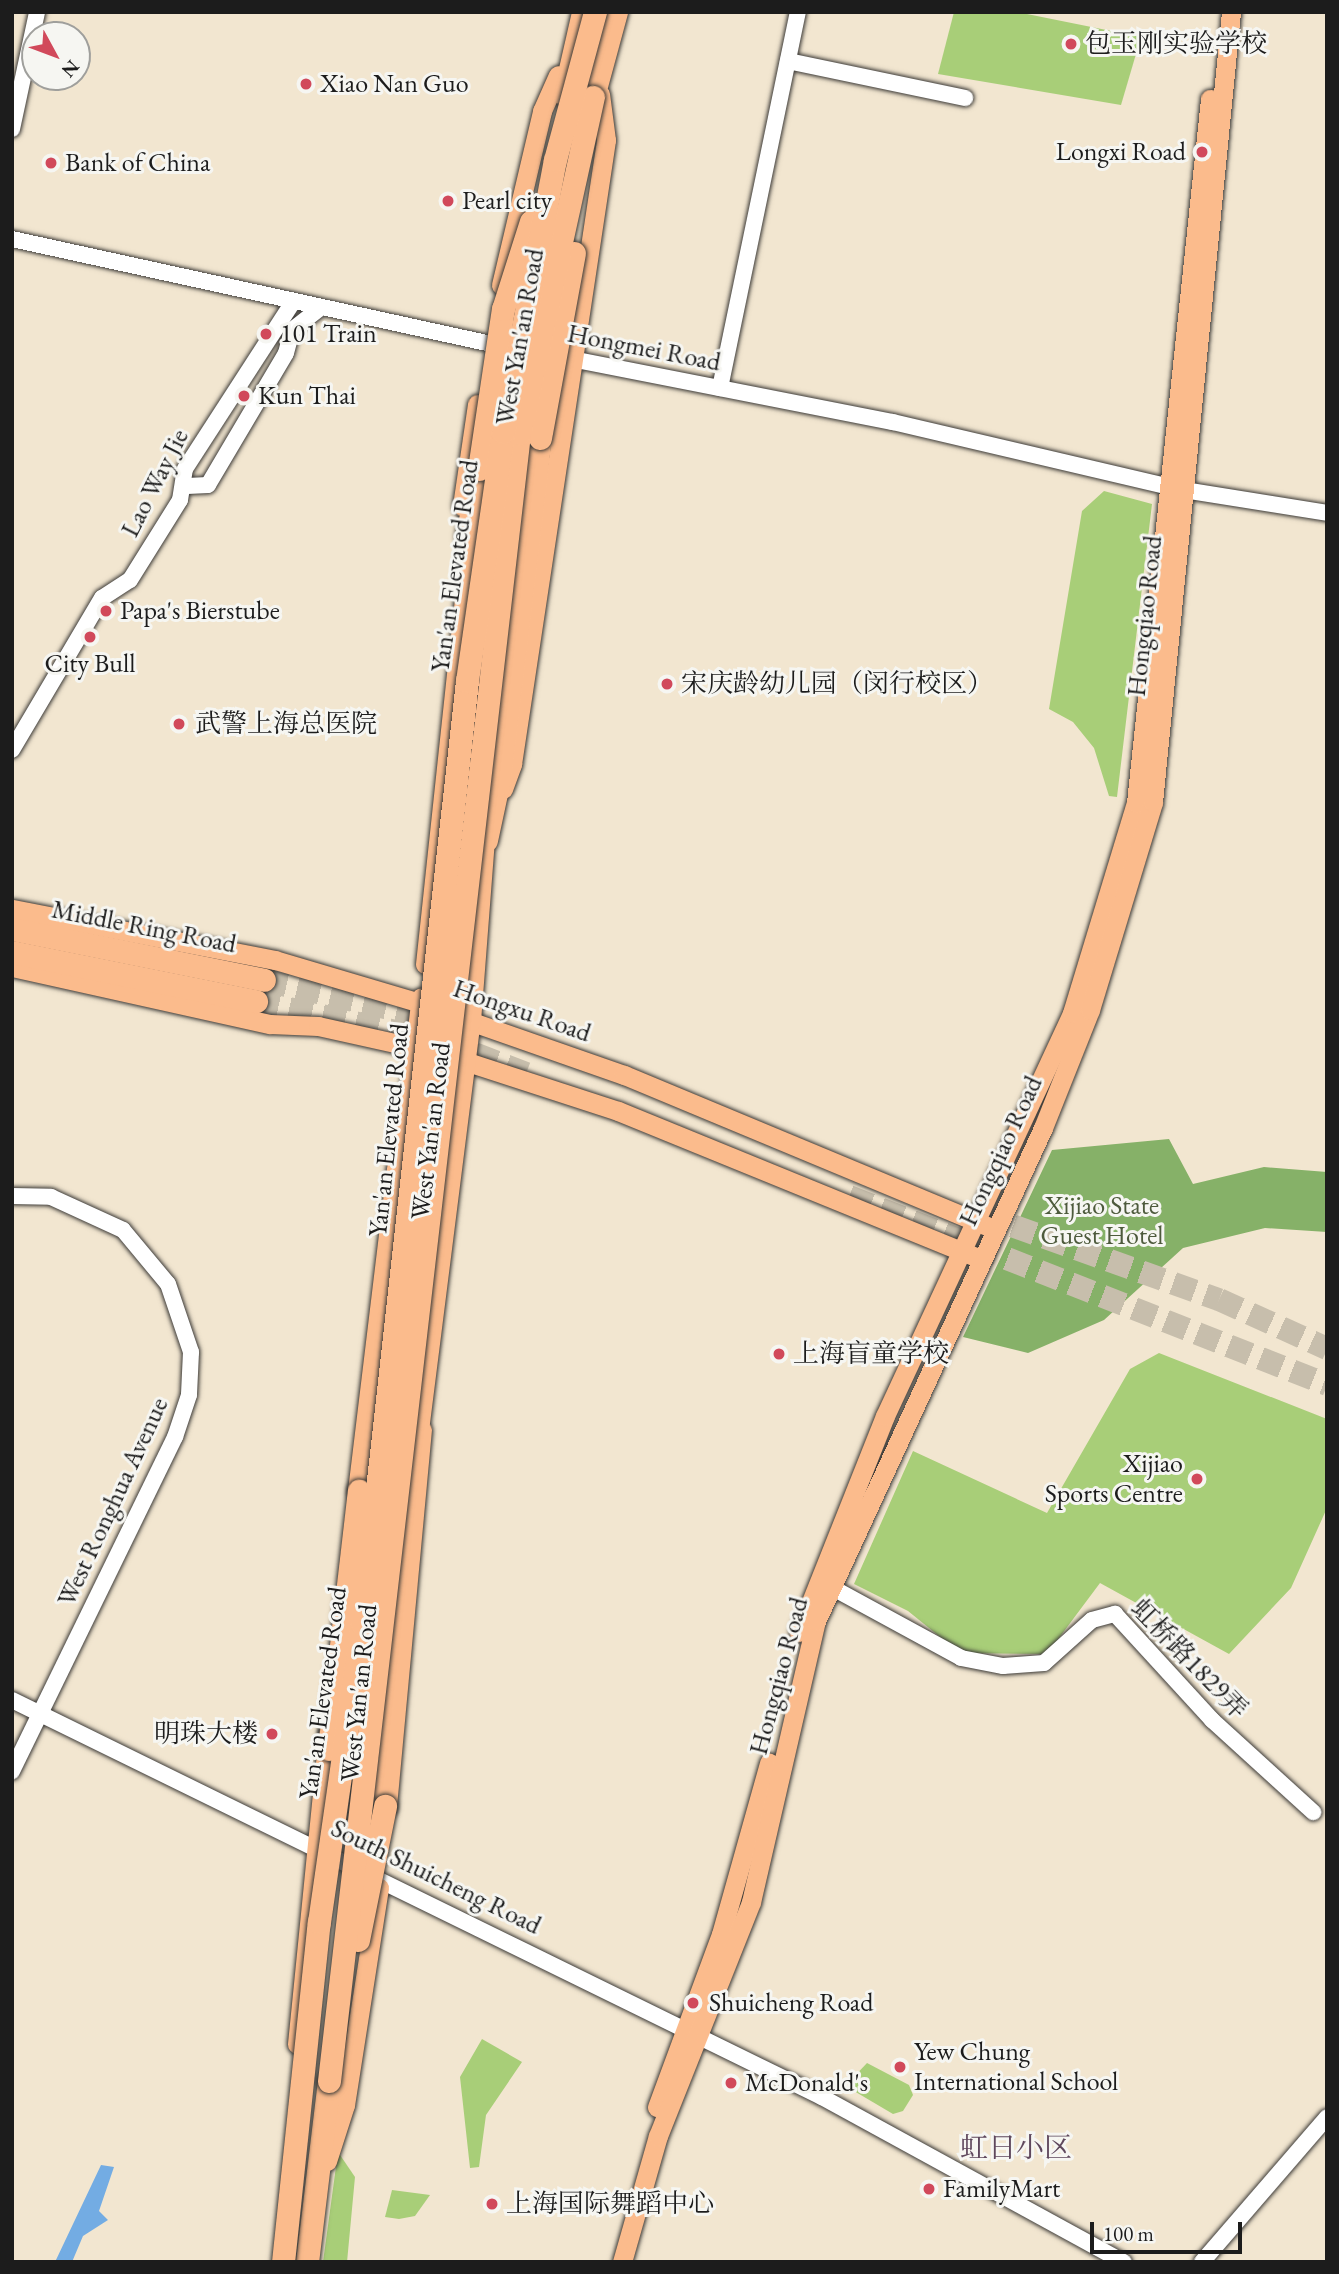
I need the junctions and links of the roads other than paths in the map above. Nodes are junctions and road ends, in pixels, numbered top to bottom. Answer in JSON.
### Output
{"nodes":[{"id":1,"x":37,"y":12,"type":"edge"},
{"id":2,"x":581,"y":12,"type":"edge"},
{"id":3,"x":595,"y":12,"type":"edge"},
{"id":4,"x":616,"y":12,"type":"edge"},
{"id":5,"x":624,"y":12,"type":"edge"},
{"id":6,"x":798,"y":12,"type":"edge"},
{"id":7,"x":1218,"y":12,"type":"edge"},
{"id":8,"x":1231,"y":12,"type":"edge"},
{"id":9,"x":575,"y":39,"type":"junction"},
{"id":10,"x":788,"y":61,"type":"junction"},
{"id":11,"x":597,"y":95,"type":"junction"},
{"id":12,"x":965,"y":98,"type":"dead end"},
{"id":13,"x":12,"y":129,"type":"edge"},
{"id":14,"x":555,"y":160,"type":"junction"},
{"id":15,"x":12,"y":239,"type":"edge"},
{"id":16,"x":293,"y":302,"type":"junction"},
{"id":17,"x":320,"y":308,"type":"junction"},
{"id":18,"x":487,"y":343,"type":"junction"},
{"id":19,"x":507,"y":347,"type":"junction"},
{"id":20,"x":539,"y":353,"type":"junction"},
{"id":21,"x":569,"y":359,"type":"junction"},
{"id":22,"x":483,"y":366,"type":"junction"},
{"id":23,"x":720,"y":388,"type":"junction"},
{"id":24,"x":187,"y":486,"type":"junction"},
{"id":25,"x":1175,"y":487,"type":"junction"},
{"id":26,"x":1327,"y":513,"type":"edge"},
{"id":27,"x":467,"y":537,"type":"junction"},
{"id":28,"x":12,"y":751,"type":"edge"},
{"id":29,"x":486,"y":840,"type":"junction"},
{"id":30,"x":12,"y":909,"type":"edge"},
{"id":31,"x":12,"y":929,"type":"edge"},
{"id":32,"x":12,"y":952,"type":"edge"},
{"id":33,"x":12,"y":967,"type":"edge"},
{"id":34,"x":421,"y":1003,"type":"junction"},
{"id":35,"x":471,"y":1021,"type":"junction"},
{"id":36,"x":413,"y":1047,"type":"junction"},
{"id":37,"x":466,"y":1061,"type":"junction"},
{"id":38,"x":398,"y":1168,"type":"junction"},
{"id":39,"x":12,"y":1196,"type":"edge"},
{"id":40,"x":986,"y":1225,"type":"junction"},
{"id":41,"x":972,"y":1255,"type":"junction"},
{"id":42,"x":420,"y":1431,"type":"junction"},
{"id":43,"x":831,"y":1587,"type":"junction"},
{"id":44,"x":12,"y":1700,"type":"edge"},
{"id":45,"x":41,"y":1714,"type":"junction"},
{"id":46,"x":12,"y":1772,"type":"edge"},
{"id":47,"x":1313,"y":1812,"type":"dead end"},
{"id":48,"x":314,"y":1844,"type":"junction"},
{"id":49,"x":331,"y":1857,"type":"junction"},
{"id":50,"x":373,"y":1878,"type":"junction"},
{"id":51,"x":319,"y":1922,"type":"junction"},
{"id":52,"x":691,"y":2032,"type":"junction"},
{"id":53,"x":329,"y":2081,"type":"junction"},
{"id":54,"x":1327,"y":2117,"type":"edge"},
{"id":55,"x":298,"y":2130,"type":"junction"},
{"id":56,"x":284,"y":2231,"type":"junction"},
{"id":57,"x":272,"y":2262,"type":"edge"},
{"id":58,"x":281,"y":2262,"type":"edge"},
{"id":59,"x":307,"y":2262,"type":"edge"},
{"id":60,"x":313,"y":2262,"type":"edge"},
{"id":61,"x":610,"y":2262,"type":"edge"},
{"id":62,"x":622,"y":2262,"type":"edge"},
{"id":63,"x":1124,"y":2262,"type":"edge"},
{"id":64,"x":1202,"y":2262,"type":"edge"}],
"edges":[{"from":1,"to":13,"type":"street"},
{"from":2,"to":9,"type":"main road","name":"West Yan'an Road"},
{"from":3,"to":14,"type":"highway","name":"Yan'an Elevated Road","bridge":true},
{"from":4,"to":11,"type":"highway","name":"Yan'an Elevated Road"},
{"from":5,"to":11,"type":"main road","name":"West Yan'an Road"},
{"from":6,"to":10,"type":"street"},
{"from":7,"to":25,"type":"main road","name":"Hongqiao Road"},
{"from":8,"to":25,"type":"main road","name":"Hongqiao Road"},
{"from":9,"to":18,"type":"main road"},
{"from":9,"to":19,"type":"main road","name":"West Yan'an Road"},
{"from":10,"to":12,"type":"street"},
{"from":10,"to":23,"type":"street"},
{"from":11,"to":20,"type":"main road","name":"West Yan'an Road"},
{"from":11,"to":21,"type":"main road"},
{"from":11,"to":29,"type":"highway","bridge":true},
{"from":11,"to":53,"type":"highway","name":"Yan'an Elevated Road","bridge":true},
{"from":14,"to":27,"type":"highway","bridge":true},
{"from":14,"to":51,"type":"highway","name":"Yan'an Elevated Road","bridge":true},
{"from":15,"to":16,"type":"street","name":"Hongmei Road"},
{"from":16,"to":17,"type":"street","name":"Hongmei Road"},
{"from":16,"to":24,"type":"street","name":"Lao Way Jie"},
{"from":17,"to":18,"type":"street","name":"Hongmei Road"},
{"from":17,"to":24,"type":"street"},
{"from":18,"to":19,"type":"street","name":"Hongmei Road"},
{"from":18,"to":22,"type":"main road"},
{"from":19,"to":20,"type":"street","name":"Hongmei Road"},
{"from":19,"to":22,"type":"main road"},
{"from":19,"to":27,"type":"main road","name":"West Yan'an Road"},
{"from":20,"to":21,"type":"street","name":"Hongmei Road"},
{"from":20,"to":29,"type":"main road","name":"West Yan'an Road"},
{"from":21,"to":23,"type":"street","name":"Hongmei Road"},
{"from":21,"to":29,"type":"main road"},
{"from":22,"to":27,"type":"main road"},
{"from":23,"to":25,"type":"street","name":"Hongmei Road"},
{"from":24,"to":28,"type":"street","name":"Lao Way Jie"},
{"from":25,"to":26,"type":"street"},
{"from":25,"to":40,"type":"main road","name":"Hongqiao Road"},
{"from":27,"to":34,"type":"main road","name":"West Yan'an Road"},
{"from":29,"to":35,"type":"main road","name":"West Yan'an Road"},
{"from":30,"to":34,"type":"main road","name":"Hongxu Road"},
{"from":31,"to":32,"type":"highway","name":"Middle Ring Road"},
{"from":33,"to":36,"type":"main road"},
{"from":34,"to":35,"type":"main road","name":"Hongxu Road"},
{"from":34,"to":36,"type":"main road","name":"West Yan'an Road"},
{"from":35,"to":37,"type":"main road","name":"West Yan'an Road"},
{"from":35,"to":40,"type":"main road","name":"Hongxu Road"},
{"from":36,"to":37,"type":"main road"},
{"from":36,"to":38,"type":"main road","name":"West Yan'an Road"},
{"from":37,"to":41,"type":"main road"},
{"from":37,"to":42,"type":"main road","name":"West Yan'an Road"},
{"from":38,"to":48,"type":"main road"},
{"from":38,"to":49,"type":"main road","name":"West Yan'an Road"},
{"from":38,"to":51,"type":"highway","bridge":true},
{"from":39,"to":45,"type":"street","name":"West Ronghua Avenue"},
{"from":40,"to":41,"type":"main road","name":"Hongqiao Road"},
{"from":41,"to":43,"type":"main road","name":"Hongqiao Road"},
{"from":41,"to":52,"type":"main road","name":"Hongqiao Road"},
{"from":42,"to":50,"type":"main road","name":"West Yan'an Road"},
{"from":42,"to":53,"type":"highway","bridge":true},
{"from":43,"to":47,"type":"street","name":"虹桥路1829弄"},
{"from":43,"to":52,"type":"main road","name":"Hongqiao Road"},
{"from":44,"to":45,"type":"street","name":"South Shuicheng Road"},
{"from":45,"to":46,"type":"street","name":"West Ronghua Avenue"},
{"from":45,"to":48,"type":"street","name":"South Shuicheng Road"},
{"from":48,"to":49,"type":"street","name":"South Shuicheng Road"},
{"from":48,"to":55,"type":"main road"},
{"from":49,"to":50,"type":"street","name":"South Shuicheng Road"},
{"from":49,"to":55,"type":"main road","name":"West Yan'an Road"},
{"from":50,"to":52,"type":"street","name":"South Shuicheng Road"},
{"from":50,"to":60,"type":"main road","name":"West Yan'an Road"},
{"from":51,"to":58,"type":"highway","name":"Yan'an Elevated Road","bridge":true},
{"from":52,"to":61,"type":"main road","name":"Hongqiao Road"},
{"from":52,"to":62,"type":"main road","name":"Hongqiao Road"},
{"from":52,"to":63,"type":"street"},
{"from":53,"to":59,"type":"highway","name":"Yan'an Elevated Road"},
{"from":54,"to":64,"type":"street"},
{"from":55,"to":56,"type":"main road","name":"West Yan'an Road"},
{"from":56,"to":57,"type":"main road","name":"West Yan'an Road"},
{"from":56,"to":58,"type":"main road","name":"West Yan'an Road"}]}
